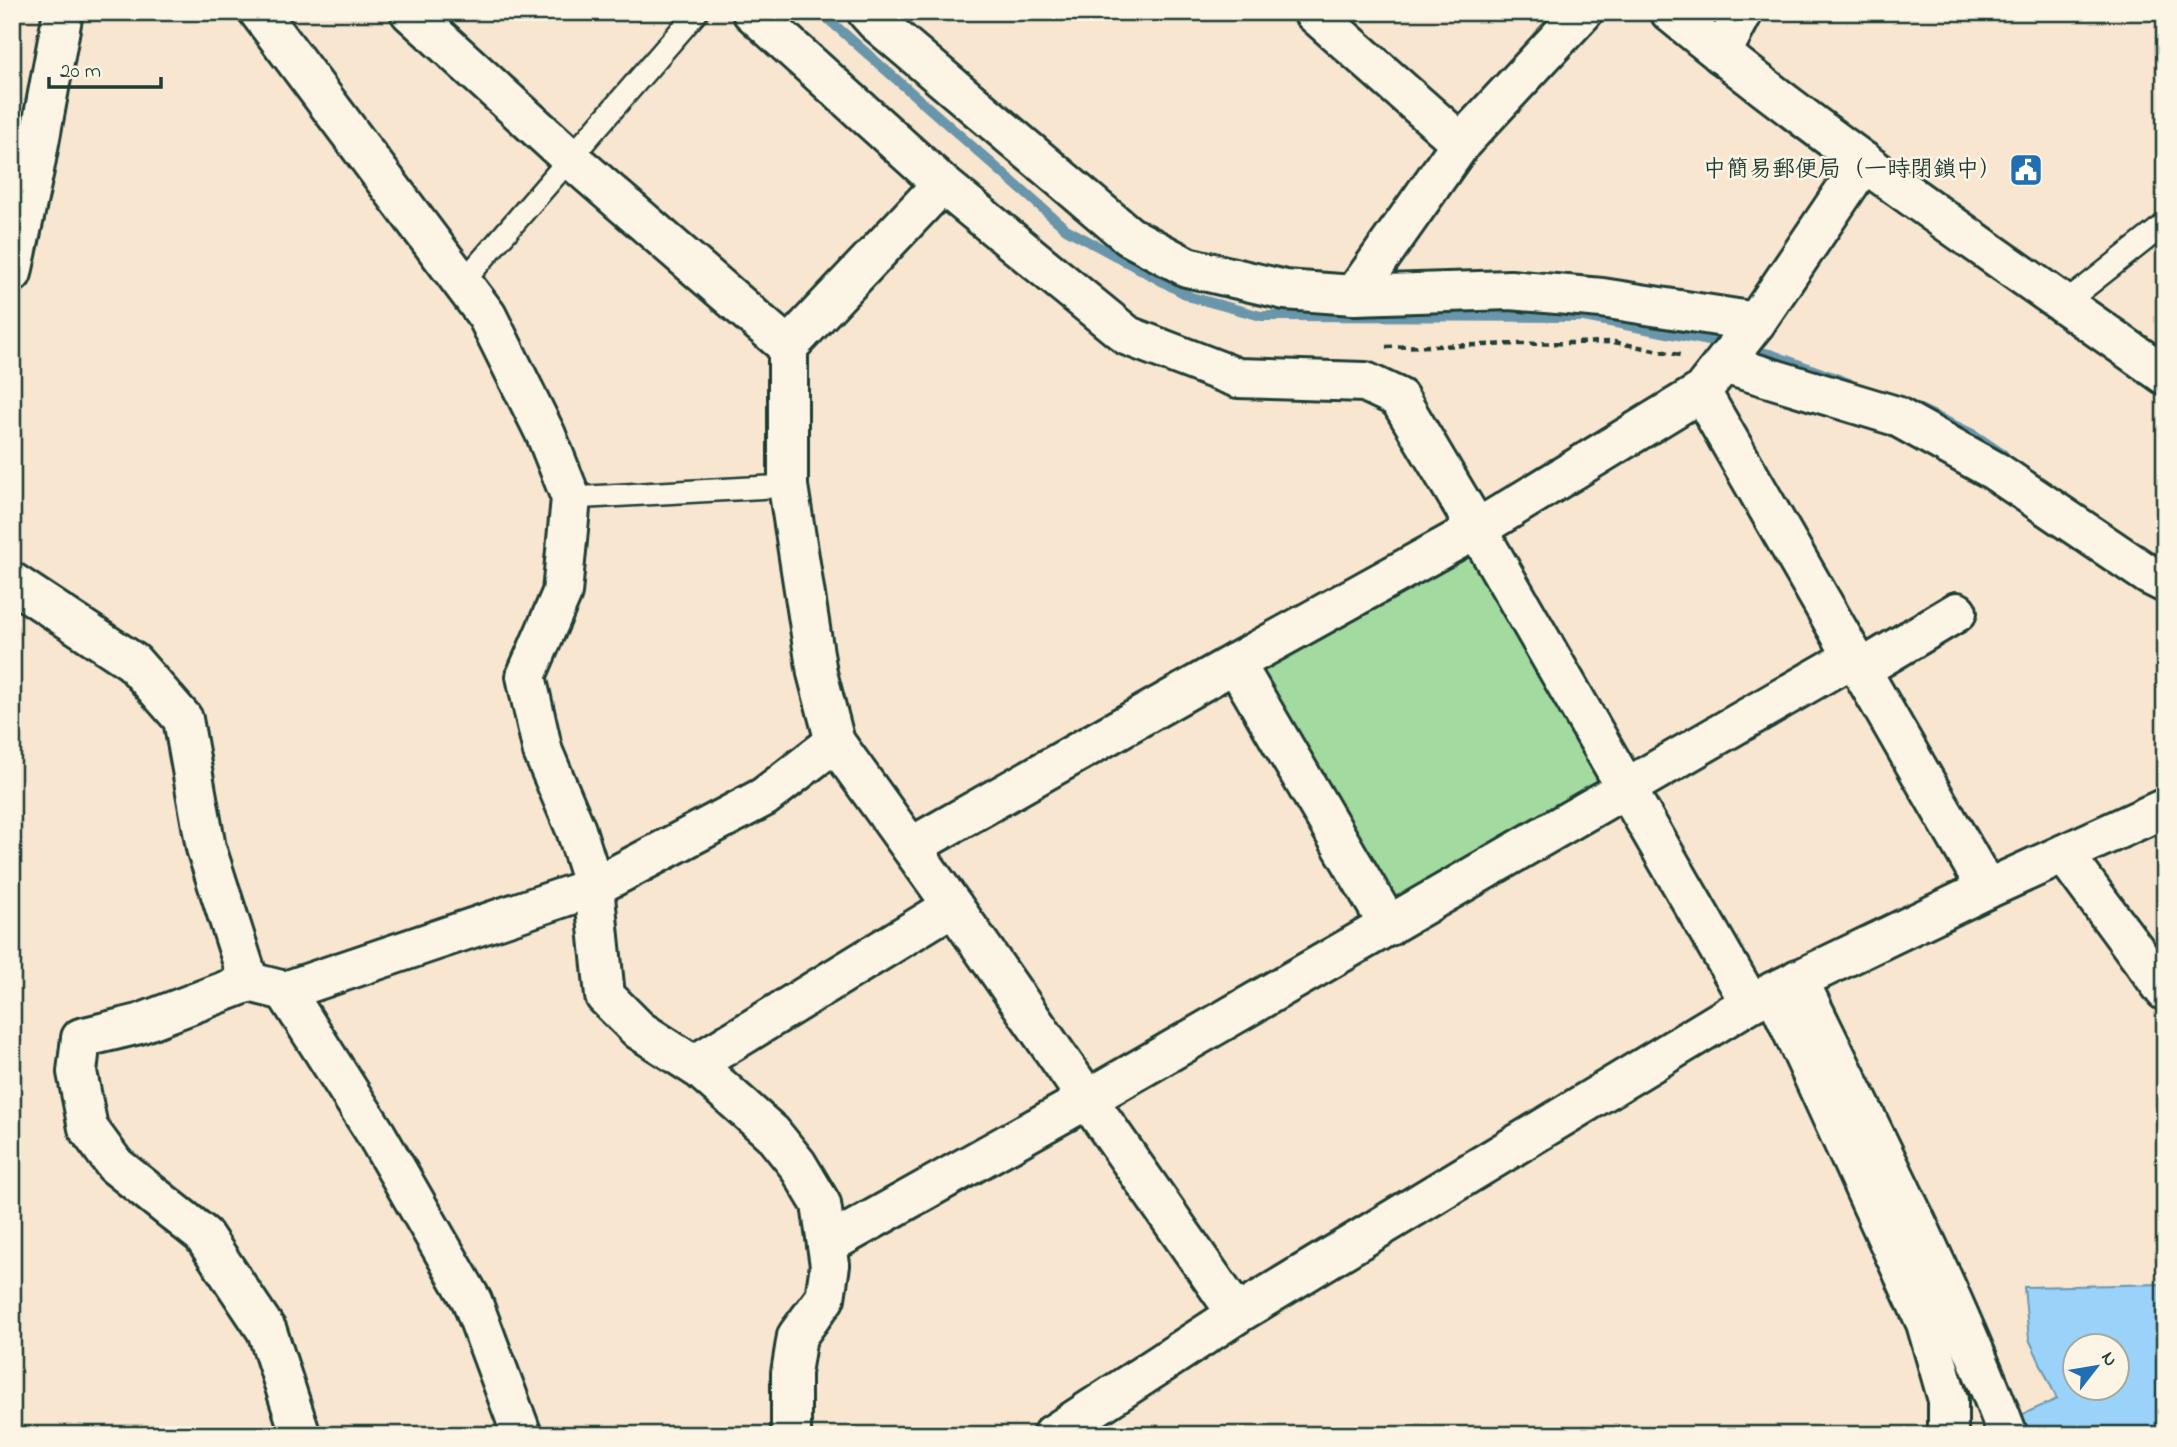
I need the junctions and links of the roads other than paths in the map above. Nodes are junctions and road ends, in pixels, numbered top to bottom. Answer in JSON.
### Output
{"nodes":[{"id":1,"x":63,"y":12,"type":"edge"},
{"id":2,"x":259,"y":12,"type":"edge"},
{"id":3,"x":410,"y":12,"type":"edge"},
{"id":4,"x":697,"y":12,"type":"edge"},
{"id":5,"x":752,"y":12,"type":"edge"},
{"id":6,"x":867,"y":12,"type":"edge"},
{"id":7,"x":1313,"y":12,"type":"edge"},
{"id":8,"x":1583,"y":12,"type":"edge"},
{"id":9,"x":1671,"y":12,"type":"edge"},
{"id":10,"x":1743,"y":12,"type":"edge"},
{"id":11,"x":1721,"y":54,"type":"junction"},
{"id":12,"x":1461,"y":143,"type":"junction"},
{"id":13,"x":570,"y":158,"type":"junction"},
{"id":14,"x":1864,"y":162,"type":"junction"},
{"id":15,"x":942,"y":184,"type":"junction"},
{"id":16,"x":2165,"y":224,"type":"edge"},
{"id":17,"x":12,"y":273,"type":"edge"},
{"id":18,"x":462,"y":282,"type":"junction"},
{"id":19,"x":1354,"y":295,"type":"junction"},
{"id":20,"x":2064,"y":304,"type":"junction"},
{"id":21,"x":1756,"y":322,"type":"junction"},
{"id":22,"x":788,"y":347,"type":"junction"},
{"id":23,"x":2165,"y":375,"type":"edge"},
{"id":24,"x":1712,"y":378,"type":"junction"},
{"id":25,"x":789,"y":486,"type":"junction"},
{"id":26,"x":571,"y":498,"type":"junction"},
{"id":27,"x":1477,"y":529,"type":"junction"},
{"id":28,"x":12,"y":582,"type":"edge"},
{"id":29,"x":2165,"y":583,"type":"edge"},
{"id":30,"x":1957,"y":612,"type":"dead end"},
{"id":31,"x":1235,"y":663,"type":"junction"},
{"id":32,"x":1856,"y":663,"type":"junction"},
{"id":33,"x":835,"y":742,"type":"junction"},
{"id":34,"x":1626,"y":788,"type":"junction"},
{"id":35,"x":2165,"y":808,"type":"edge"},
{"id":36,"x":911,"y":847,"type":"junction"},
{"id":37,"x":2064,"y":854,"type":"junction"},
{"id":38,"x":594,"y":887,"type":"junction"},
{"id":39,"x":1987,"y":889,"type":"junction"},
{"id":40,"x":953,"y":906,"type":"junction"},
{"id":41,"x":1389,"y":926,"type":"junction"},
{"id":42,"x":267,"y":987,"type":"junction"},
{"id":43,"x":1774,"y":991,"type":"junction"},
{"id":44,"x":2165,"y":991,"type":"edge"},
{"id":45,"x":694,"y":1065,"type":"junction"},
{"id":46,"x":1086,"y":1100,"type":"junction"},
{"id":47,"x":827,"y":1245,"type":"junction"},
{"id":48,"x":1237,"y":1314,"type":"junction"},
{"id":49,"x":298,"y":1435,"type":"edge"},
{"id":50,"x":522,"y":1435,"type":"edge"},
{"id":51,"x":791,"y":1435,"type":"edge"},
{"id":52,"x":1052,"y":1435,"type":"edge"},
{"id":53,"x":1948,"y":1435,"type":"edge"},
{"id":54,"x":2008,"y":1435,"type":"edge"}],
"edges":[{"from":1,"to":17,"type":"street"},
{"from":2,"to":18,"type":"street"},
{"from":3,"to":13,"type":"street"},
{"from":4,"to":13,"type":"lane"},
{"from":5,"to":15,"type":"street"},
{"from":6,"to":19,"type":"street"},
{"from":7,"to":12,"type":"street"},
{"from":8,"to":12,"type":"street"},
{"from":9,"to":11,"type":"street"},
{"from":10,"to":11,"type":"street"},
{"from":11,"to":14,"type":"street"},
{"from":12,"to":19,"type":"street"},
{"from":13,"to":18,"type":"lane"},
{"from":13,"to":22,"type":"street"},
{"from":14,"to":20,"type":"street"},
{"from":14,"to":21,"type":"street"},
{"from":15,"to":22,"type":"street"},
{"from":15,"to":27,"type":"street"},
{"from":16,"to":20,"type":"lane"},
{"from":18,"to":26,"type":"street"},
{"from":19,"to":21,"type":"street"},
{"from":20,"to":23,"type":"street"},
{"from":21,"to":24,"type":"street"},
{"from":22,"to":25,"type":"street"},
{"from":24,"to":27,"type":"street"},
{"from":24,"to":29,"type":"street"},
{"from":24,"to":32,"type":"street"},
{"from":25,"to":26,"type":"lane"},
{"from":25,"to":33,"type":"street"},
{"from":26,"to":38,"type":"street"},
{"from":27,"to":31,"type":"street"},
{"from":27,"to":34,"type":"street"},
{"from":28,"to":42,"type":"street"},
{"from":30,"to":32,"type":"street"},
{"from":31,"to":36,"type":"street"},
{"from":31,"to":41,"type":"street"},
{"from":32,"to":34,"type":"street"},
{"from":32,"to":39,"type":"street"},
{"from":33,"to":36,"type":"street"},
{"from":33,"to":38,"type":"street"},
{"from":34,"to":41,"type":"street"},
{"from":34,"to":43,"type":"street"},
{"from":35,"to":37,"type":"street"},
{"from":36,"to":40,"type":"street"},
{"from":37,"to":39,"type":"street"},
{"from":37,"to":44,"type":"street"},
{"from":38,"to":42,"type":"street"},
{"from":38,"to":45,"type":"street"},
{"from":39,"to":43,"type":"street"},
{"from":40,"to":45,"type":"street"},
{"from":40,"to":46,"type":"street"},
{"from":41,"to":46,"type":"street"},
{"from":42,"to":49,"type":"street"},
{"from":42,"to":50,"type":"street"},
{"from":43,"to":48,"type":"street"},
{"from":43,"to":53,"type":"street"},
{"from":43,"to":54,"type":"street"},
{"from":45,"to":47,"type":"street"},
{"from":46,"to":47,"type":"street"},
{"from":46,"to":48,"type":"street"},
{"from":47,"to":51,"type":"street"},
{"from":48,"to":52,"type":"street"}]}
